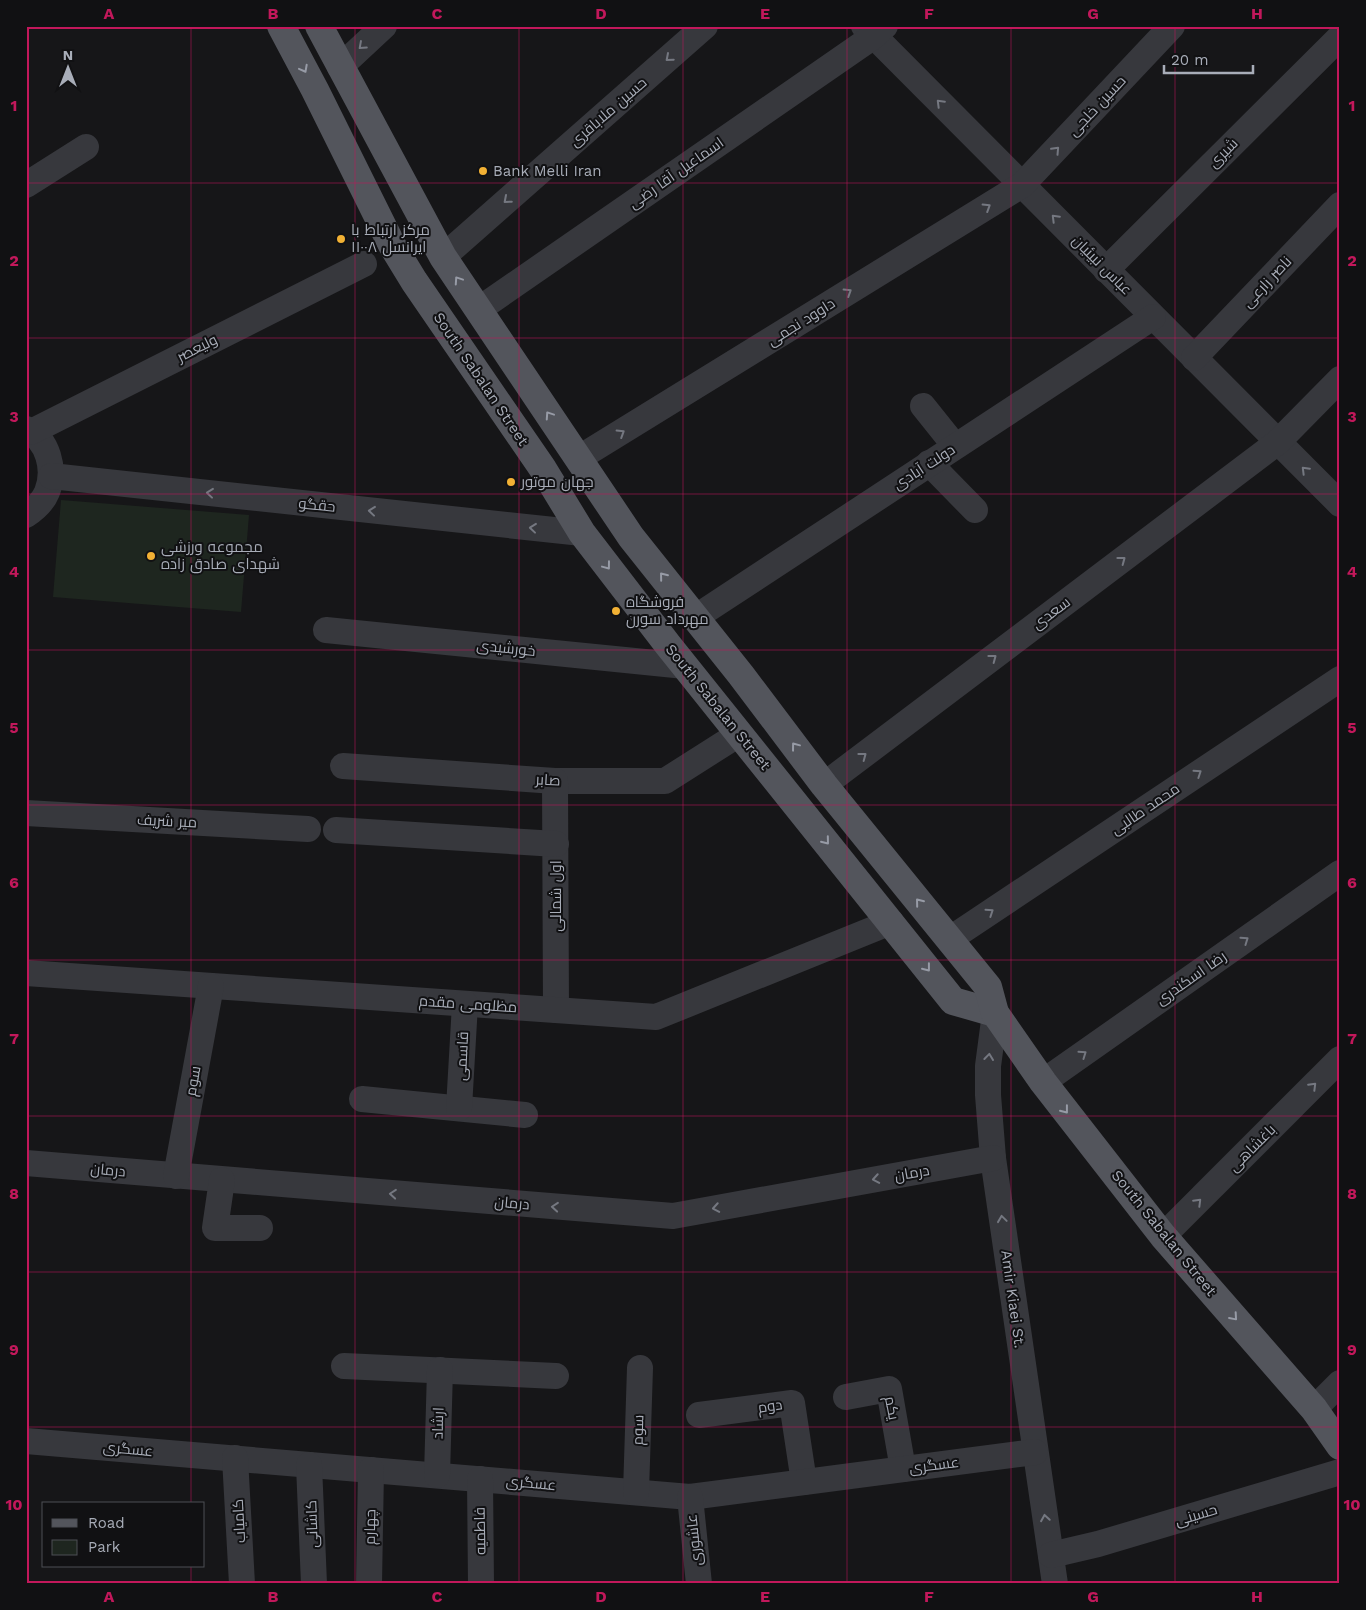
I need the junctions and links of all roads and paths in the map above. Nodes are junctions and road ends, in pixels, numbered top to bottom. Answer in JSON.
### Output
{"nodes":[{"id":1,"x":281,"y":26,"type":"edge"},
{"id":2,"x":319,"y":26,"type":"edge"},
{"id":3,"x":384,"y":26,"type":"edge"},
{"id":4,"x":706,"y":26,"type":"edge"},
{"id":5,"x":1172,"y":26,"type":"edge"},
{"id":6,"x":874,"y":30,"type":"edge"},
{"id":7,"x":1340,"y":37,"type":"edge"},
{"id":8,"x":340,"y":66,"type":"junction"},
{"id":9,"x":86,"y":147,"type":"dead end"},
{"id":10,"x":1022,"y":185,"type":"junction"},
{"id":11,"x":26,"y":186,"type":"edge"},
{"id":12,"x":1340,"y":205,"type":"edge"},
{"id":13,"x":443,"y":257,"type":"junction"},
{"id":14,"x":364,"y":264,"type":"dead end"},
{"id":15,"x":1106,"y":270,"type":"junction"},
{"id":16,"x":414,"y":281,"type":"junction"},
{"id":17,"x":478,"y":310,"type":"junction"},
{"id":18,"x":1153,"y":317,"type":"junction"},
{"id":19,"x":1194,"y":358,"type":"junction"},
{"id":20,"x":1340,"y":379,"type":"edge"},
{"id":21,"x":923,"y":406,"type":"dead end"},
{"id":22,"x":29,"y":430,"type":"edge"},
{"id":23,"x":1278,"y":442,"type":"junction"},
{"id":24,"x":955,"y":446,"type":"junction"},
{"id":25,"x":576,"y":454,"type":"junction"},
{"id":26,"x":929,"y":463,"type":"junction"},
{"id":27,"x":543,"y":468,"type":"junction"},
{"id":28,"x":51,"y":476,"type":"junction"},
{"id":29,"x":1340,"y":504,"type":"edge"},
{"id":30,"x":975,"y":510,"type":"dead end"},
{"id":31,"x":26,"y":515,"type":"edge"},
{"id":32,"x":582,"y":533,"type":"junction"},
{"id":33,"x":696,"y":617,"type":"junction"},
{"id":34,"x":326,"y":630,"type":"dead end"},
{"id":35,"x":685,"y":666,"type":"junction"},
{"id":36,"x":1340,"y":679,"type":"edge"},
{"id":37,"x":740,"y":734,"type":"junction"},
{"id":38,"x":343,"y":766,"type":"dead end"},
{"id":39,"x":555,"y":781,"type":"junction"},
{"id":40,"x":824,"y":785,"type":"junction"},
{"id":41,"x":796,"y":803,"type":"junction"},
{"id":42,"x":26,"y":813,"type":"edge"},
{"id":43,"x":308,"y":829,"type":"dead end"},
{"id":44,"x":336,"y":830,"type":"dead end"},
{"id":45,"x":556,"y":844,"type":"junction"},
{"id":46,"x":1340,"y":873,"type":"edge"},
{"id":47,"x":891,"y":922,"type":"junction"},
{"id":48,"x":950,"y":939,"type":"junction"},
{"id":49,"x":26,"y":973,"type":"edge"},
{"id":50,"x":211,"y":986,"type":"junction"},
{"id":51,"x":464,"y":1004,"type":"junction"},
{"id":52,"x":556,"y":1010,"type":"junction"},
{"id":53,"x":995,"y":1014,"type":"junction"},
{"id":54,"x":1340,"y":1059,"type":"edge"},
{"id":55,"x":1043,"y":1082,"type":"junction"},
{"id":56,"x":362,"y":1099,"type":"dead end"},
{"id":57,"x":458,"y":1108,"type":"junction"},
{"id":58,"x":525,"y":1115,"type":"dead end"},
{"id":59,"x":993,"y":1158,"type":"junction"},
{"id":60,"x":26,"y":1163,"type":"edge"},
{"id":61,"x":176,"y":1176,"type":"junction"},
{"id":62,"x":222,"y":1180,"type":"junction"},
{"id":63,"x":260,"y":1228,"type":"dead end"},
{"id":64,"x":1164,"y":1236,"type":"junction"},
{"id":65,"x":344,"y":1366,"type":"dead end"},
{"id":66,"x":640,"y":1368,"type":"dead end"},
{"id":67,"x":440,"y":1370,"type":"junction"},
{"id":68,"x":556,"y":1376,"type":"dead end"},
{"id":69,"x":1340,"y":1383,"type":"edge"},
{"id":70,"x":846,"y":1397,"type":"dead end"},
{"id":71,"x":1314,"y":1409,"type":"junction"},
{"id":72,"x":699,"y":1415,"type":"dead end"},
{"id":73,"x":26,"y":1441,"type":"edge"},
{"id":74,"x":1340,"y":1446,"type":"edge"},
{"id":75,"x":1035,"y":1452,"type":"junction"},
{"id":76,"x":235,"y":1458,"type":"junction"},
{"id":77,"x":309,"y":1465,"type":"junction"},
{"id":78,"x":903,"y":1469,"type":"junction"},
{"id":79,"x":371,"y":1470,"type":"junction"},
{"id":80,"x":1340,"y":1472,"type":"edge"},
{"id":81,"x":437,"y":1475,"type":"junction"},
{"id":82,"x":480,"y":1479,"type":"junction"},
{"id":83,"x":804,"y":1482,"type":"junction"},
{"id":84,"x":636,"y":1492,"type":"junction"},
{"id":85,"x":690,"y":1497,"type":"junction"},
{"id":86,"x":1051,"y":1556,"type":"junction"},
{"id":87,"x":242,"y":1584,"type":"edge"},
{"id":88,"x":314,"y":1584,"type":"edge"},
{"id":89,"x":369,"y":1584,"type":"edge"},
{"id":90,"x":481,"y":1584,"type":"edge"},
{"id":91,"x":699,"y":1584,"type":"edge"},
{"id":92,"x":1055,"y":1584,"type":"edge"}],
"edges":[{"from":1,"to":16,"type":"main road","name":"South Sabalan Street","one_way":true},
{"from":2,"to":8,"type":"main road","name":"South Sabalan Street"},
{"from":3,"to":8,"type":"street","one_way":true},
{"from":4,"to":13,"type":"street","name":"حسین ملاباقری","one_way":true},
{"from":10,"to":5,"type":"street","name":"حسین خلجی","one_way":true},
{"from":10,"to":6,"type":"street","name":"عباس نبیئیان","one_way":true},
{"from":6,"to":17,"type":"street","name":"اسماعیل آقا رضی"},
{"from":7,"to":15,"type":"street","name":"شیری"},
{"from":8,"to":13,"type":"main road","name":"South Sabalan Street"},
{"from":9,"to":11,"type":"street"},
{"from":15,"to":10,"type":"street","name":"عباس نبیئیان","one_way":true},
{"from":25,"to":10,"type":"street","name":"داوود نجمی","one_way":true},
{"from":12,"to":19,"type":"street","name":"ناصر زارعی"},
{"from":13,"to":16,"type":"main road"},
{"from":17,"to":13,"type":"main road","name":"South Sabalan Street","one_way":true},
{"from":14,"to":22,"type":"street","name":"ولیعصر"},
{"from":15,"to":18,"type":"street","name":"عباس نبیئیان"},
{"from":16,"to":27,"type":"main road","name":"South Sabalan Street"},
{"from":25,"to":17,"type":"main road","name":"South Sabalan Street","one_way":true},
{"from":18,"to":19,"type":"street","name":"عباس نبیئیان"},
{"from":18,"to":24,"type":"street","name":"دولت آبادی"},
{"from":19,"to":23,"type":"street","name":"عباس نبیئیان"},
{"from":20,"to":23,"type":"street","name":"سعدی"},
{"from":21,"to":24,"type":"street"},
{"from":22,"to":28,"type":"street"},
{"from":29,"to":23,"type":"street","name":"عباس نبیئیان","one_way":true},
{"from":40,"to":23,"type":"street","name":"سعدی","one_way":true},
{"from":24,"to":26,"type":"street","name":"دولت آبادی"},
{"from":25,"to":27,"type":"main road"},
{"from":33,"to":25,"type":"main road","name":"South Sabalan Street","one_way":true},
{"from":26,"to":30,"type":"street"},
{"from":26,"to":33,"type":"street","name":"دولت آبادی"},
{"from":27,"to":32,"type":"main road","name":"South Sabalan Street"},
{"from":28,"to":31,"type":"street"},
{"from":32,"to":28,"type":"street","name":"حقگو","one_way":true},
{"from":32,"to":35,"type":"main road","name":"South Sabalan Street","one_way":true},
{"from":40,"to":33,"type":"main road","name":"South Sabalan Street","one_way":true},
{"from":34,"to":35,"type":"street","name":"خورشیدی"},
{"from":35,"to":37,"type":"main road","name":"South Sabalan Street"},
{"from":48,"to":36,"type":"street","name":"محمد طالبی","one_way":true},
{"from":37,"to":39,"type":"street","name":"صابر"},
{"from":37,"to":41,"type":"main road","name":"South Sabalan Street"},
{"from":38,"to":39,"type":"street","name":"صابر"},
{"from":39,"to":45,"type":"street","name":"اول شمالی"},
{"from":40,"to":41,"type":"main road"},
{"from":48,"to":40,"type":"main road","name":"South Sabalan Street","one_way":true},
{"from":41,"to":47,"type":"main road","name":"South Sabalan Street","one_way":true},
{"from":42,"to":43,"type":"street","name":"میر شریف"},
{"from":44,"to":45,"type":"street"},
{"from":45,"to":52,"type":"street","name":"اول شمالی"},
{"from":55,"to":46,"type":"street","name":"رضا اسکندری","one_way":true},
{"from":47,"to":52,"type":"street","name":"مظلومی مقدم"},
{"from":47,"to":53,"type":"main road","name":"South Sabalan Street","one_way":true},
{"from":48,"to":53,"type":"main road","name":"South Sabalan Street"},
{"from":49,"to":50,"type":"street","name":"مظلومی مقدم"},
{"from":50,"to":51,"type":"street","name":"مظلومی مقدم"},
{"from":50,"to":61,"type":"street","name":"سوم"},
{"from":51,"to":52,"type":"street","name":"مظلومی مقدم"},
{"from":51,"to":57,"type":"street","name":"قاسمی"},
{"from":53,"to":55,"type":"main road","name":"South Sabalan Street"},
{"from":59,"to":53,"type":"street","name":"Amir Kiaei St.","one_way":true},
{"from":64,"to":54,"type":"street","name":"باغشاهی","one_way":true},
{"from":55,"to":64,"type":"main road","name":"South Sabalan Street","one_way":true},
{"from":56,"to":57,"type":"street"},
{"from":57,"to":58,"type":"street"},
{"from":59,"to":62,"type":"street","name":"درمان","one_way":true},
{"from":75,"to":59,"type":"street","name":"Amir Kiaei St.","one_way":true},
{"from":60,"to":61,"type":"street","name":"درمان"},
{"from":61,"to":62,"type":"street","name":"درمان"},
{"from":62,"to":63,"type":"street"},
{"from":64,"to":71,"type":"main road","name":"South Sabalan Street","one_way":true},
{"from":65,"to":67,"type":"street"},
{"from":66,"to":84,"type":"street","name":"سوم"},
{"from":67,"to":68,"type":"street"},
{"from":67,"to":81,"type":"street","name":"ارشاد"},
{"from":69,"to":71,"type":"street"},
{"from":70,"to":78,"type":"street","name":"یکم"},
{"from":71,"to":74,"type":"main road","name":"South Sabalan Street"},
{"from":72,"to":83,"type":"street","name":"دوم"},
{"from":73,"to":76,"type":"street","name":"عسگری"},
{"from":75,"to":78,"type":"street","name":"عسگری"},
{"from":86,"to":75,"type":"street","name":"Amir Kiaei St.","one_way":true},
{"from":76,"to":77,"type":"street","name":"عسگری"},
{"from":76,"to":87,"type":"street","name":"کامیاب"},
{"from":77,"to":79,"type":"street","name":"عسگری"},
{"from":77,"to":88,"type":"street","name":"کاشانی"},
{"from":78,"to":83,"type":"street","name":"عسگری"},
{"from":79,"to":81,"type":"street","name":"عسگری"},
{"from":79,"to":89,"type":"street","name":"چهارم"},
{"from":80,"to":86,"type":"street","name":"حسینی"},
{"from":81,"to":82,"type":"street","name":"عسگری"},
{"from":82,"to":84,"type":"street","name":"عسگری"},
{"from":82,"to":90,"type":"street","name":"فاطمیه"},
{"from":83,"to":85,"type":"street","name":"عسگری"},
{"from":84,"to":85,"type":"street","name":"عسگری"},
{"from":85,"to":91,"type":"street","name":"عاشوری"},
{"from":86,"to":92,"type":"street","name":"Amir Kiaei St."}]}
